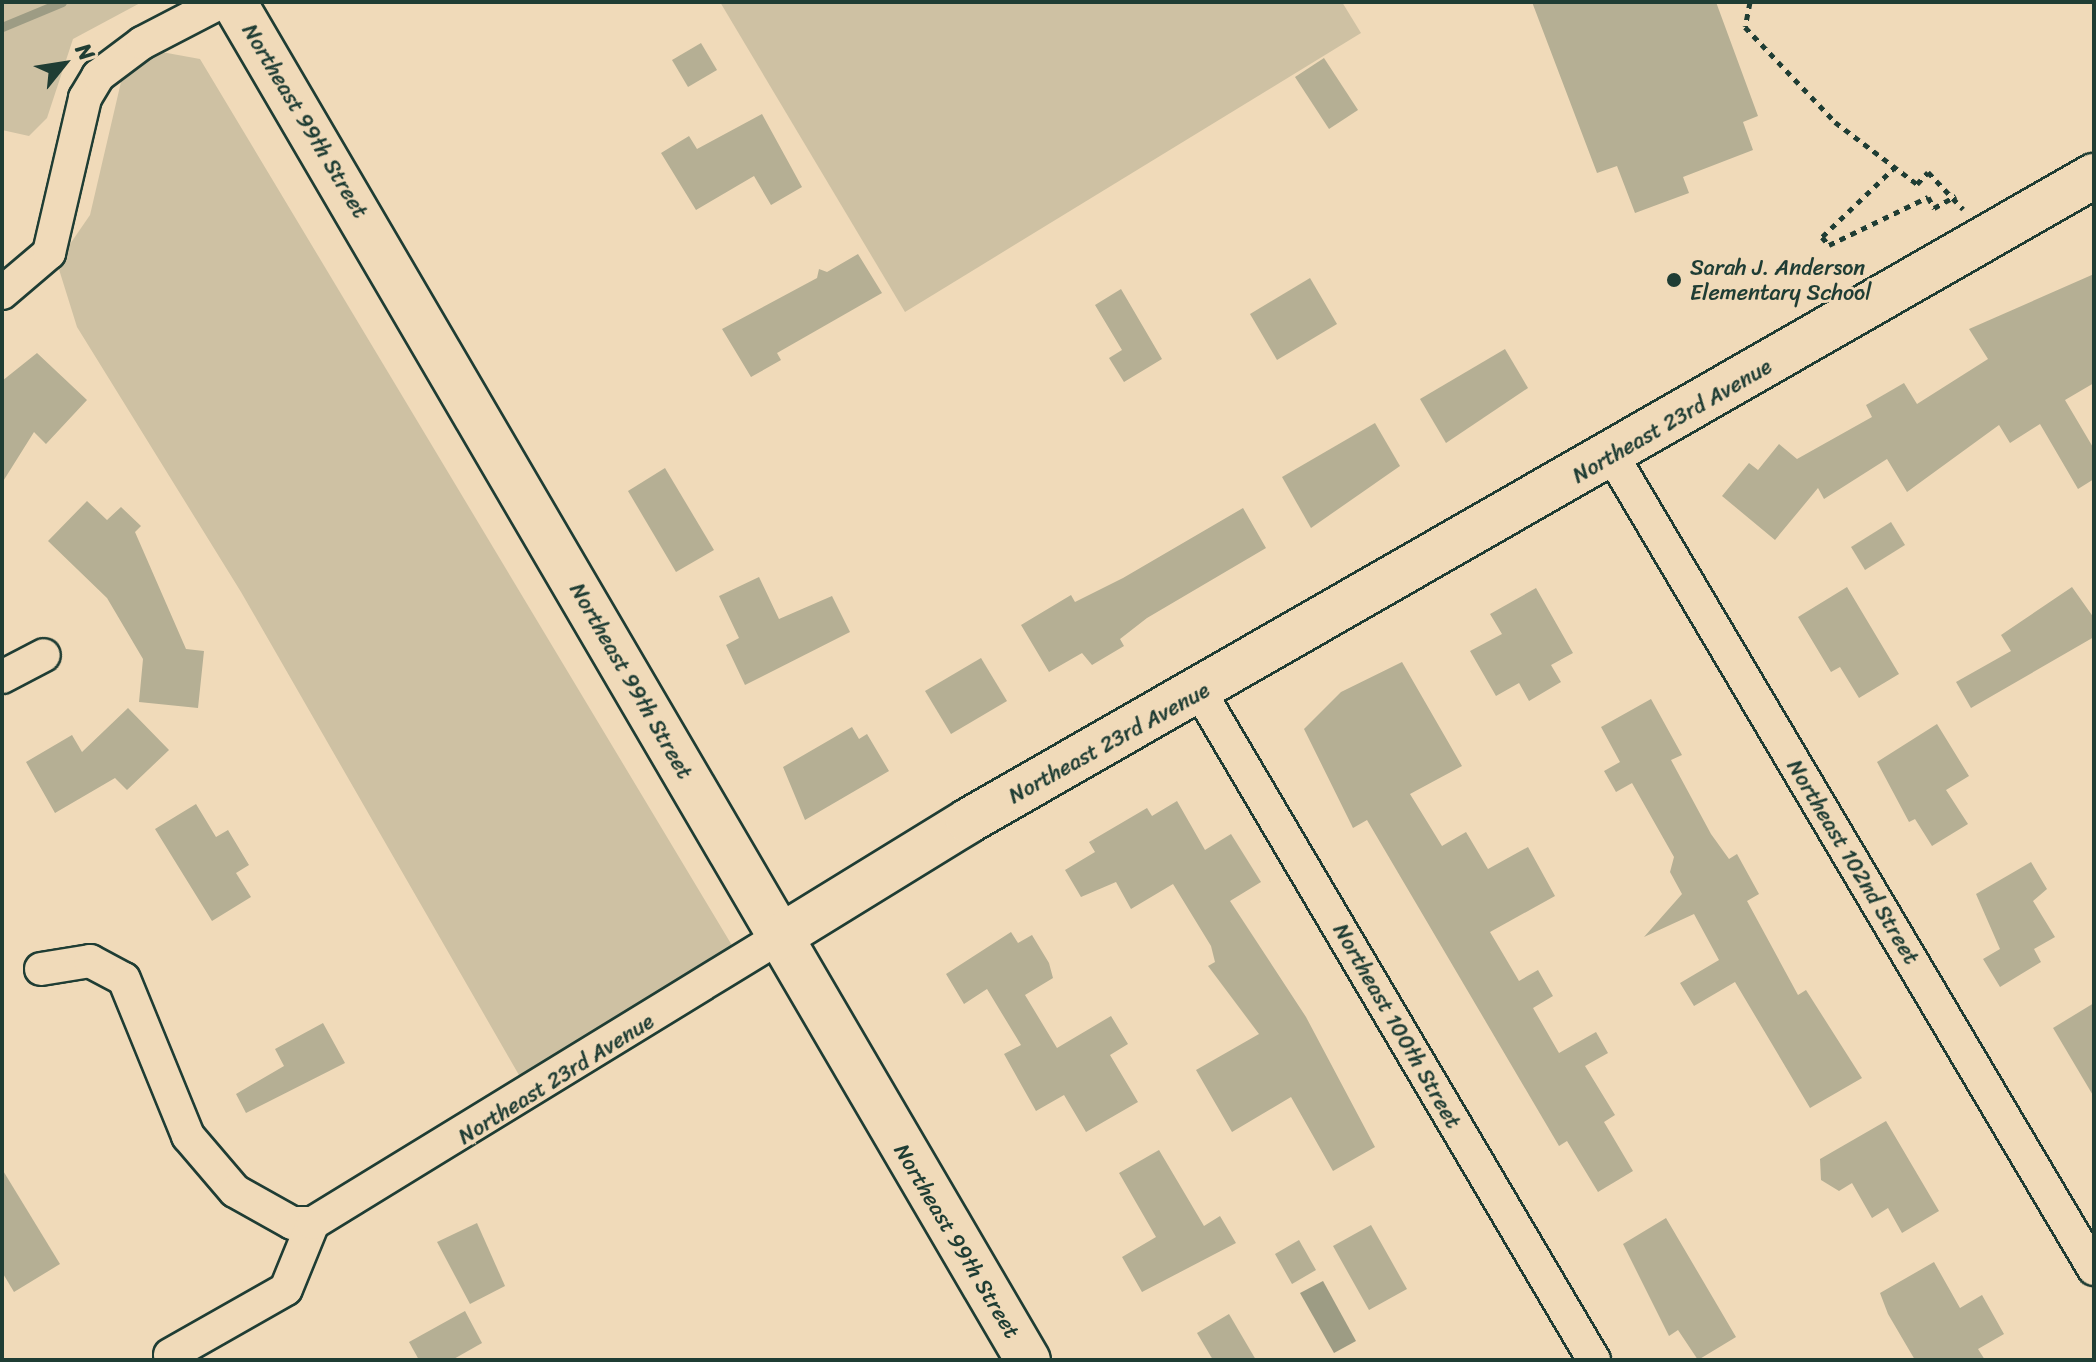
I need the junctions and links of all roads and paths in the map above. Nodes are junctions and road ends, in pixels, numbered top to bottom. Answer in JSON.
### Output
{"nodes":[{"id":1,"x":221,"y":2,"type":"edge"},
{"id":2,"x":234,"y":2,"type":"edge"},
{"id":3,"x":1750,"y":2,"type":"edge"},
{"id":4,"x":1896,"y":166,"type":"junction"},
{"id":5,"x":2094,"y":176,"type":"edge"},
{"id":6,"x":2,"y":293,"type":"edge"},
{"id":7,"x":1612,"y":455,"type":"junction"},
{"id":8,"x":44,"y":655,"type":"dead end"},
{"id":9,"x":2,"y":677,"type":"edge"},
{"id":10,"x":1200,"y":692,"type":"junction"},
{"id":11,"x":778,"y":938,"type":"junction"},
{"id":12,"x":41,"y":969,"type":"dead end"},
{"id":13,"x":313,"y":1223,"type":"junction"},
{"id":14,"x":2094,"y":1269,"type":"edge"},
{"id":15,"x":170,"y":1355,"type":"dead end"},
{"id":16,"x":1028,"y":1360,"type":"edge"},
{"id":17,"x":1594,"y":1360,"type":"edge"}],
"edges":[{"from":1,"to":6,"type":"street"},
{"from":2,"to":11,"type":"main road","name":"Northeast 99th Street"},
{"from":3,"to":4,"type":"path"},
{"from":4,"to":4,"type":"path"},
{"from":5,"to":7,"type":"main road","name":"Northeast 23rd Avenue"},
{"from":7,"to":10,"type":"main road","name":"Northeast 23rd Avenue"},
{"from":7,"to":14,"type":"street","name":"Northeast 102nd Street"},
{"from":8,"to":9,"type":"street"},
{"from":10,"to":11,"type":"main road","name":"Northeast 23rd Avenue"},
{"from":10,"to":17,"type":"street","name":"Northeast 100th Street"},
{"from":11,"to":13,"type":"street","name":"Northeast 23rd Avenue"},
{"from":11,"to":16,"type":"main road","name":"Northeast 99th Street"},
{"from":12,"to":13,"type":"street"},
{"from":13,"to":15,"type":"street"}]}
